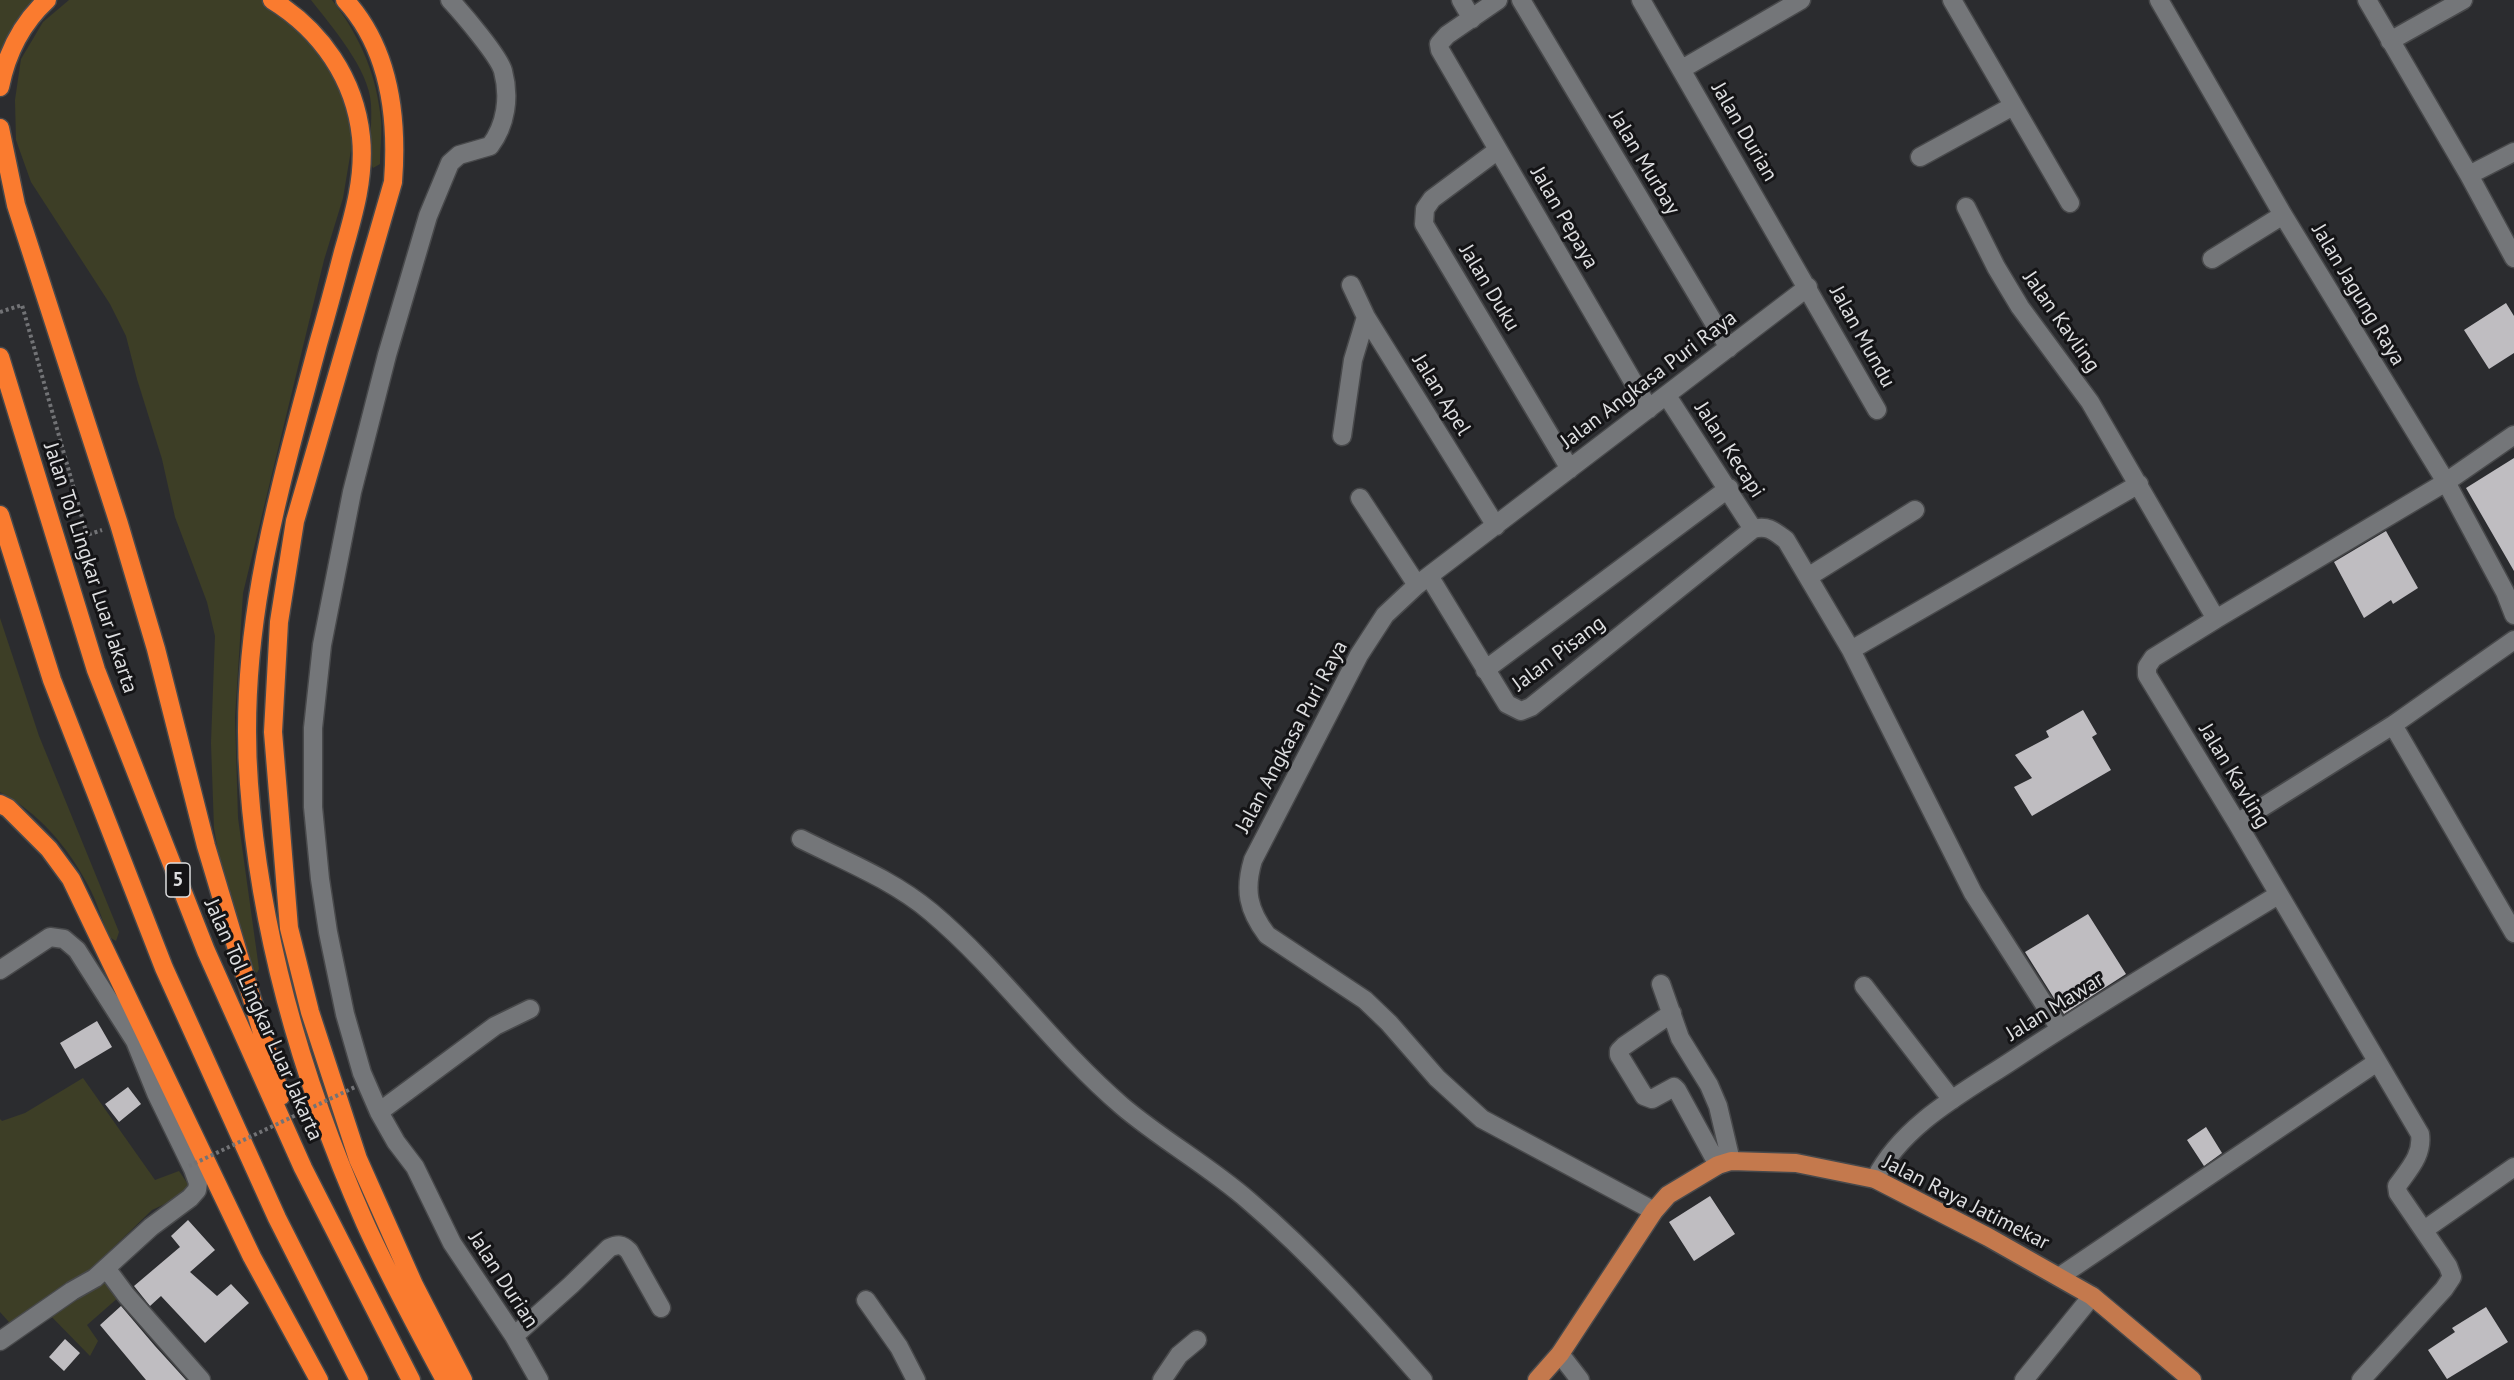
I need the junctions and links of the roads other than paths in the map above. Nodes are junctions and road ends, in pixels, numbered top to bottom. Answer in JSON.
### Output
{"nodes":[{"id":1,"x":47,"y":0,"type":"edge"},
{"id":2,"x":272,"y":0,"type":"edge"},
{"id":3,"x":345,"y":0,"type":"edge"},
{"id":4,"x":450,"y":0,"type":"edge"},
{"id":5,"x":1461,"y":0,"type":"edge"},
{"id":6,"x":1498,"y":0,"type":"edge"},
{"id":7,"x":1521,"y":0,"type":"edge"},
{"id":8,"x":1641,"y":0,"type":"edge"},
{"id":9,"x":1801,"y":0,"type":"edge"},
{"id":10,"x":1952,"y":0,"type":"edge"},
{"id":11,"x":2159,"y":0,"type":"edge"},
{"id":12,"x":2367,"y":0,"type":"edge"},
{"id":13,"x":2463,"y":0,"type":"edge"},
{"id":14,"x":1472,"y":19,"type":"junction"},
{"id":15,"x":2390,"y":41,"type":"junction"},
{"id":16,"x":1682,"y":69,"type":"junction"},
{"id":17,"x":0,"y":87,"type":"edge"},
{"id":18,"x":2013,"y":106,"type":"junction"},
{"id":19,"x":0,"y":128,"type":"edge"},
{"id":20,"x":1498,"y":150,"type":"junction"},
{"id":21,"x":2514,"y":152,"type":"edge"},
{"id":22,"x":1920,"y":157,"type":"dead end"},
{"id":23,"x":2469,"y":175,"type":"junction"},
{"id":24,"x":2070,"y":202,"type":"dead end"},
{"id":25,"x":1966,"y":207,"type":"dead end"},
{"id":26,"x":2283,"y":215,"type":"junction"},
{"id":27,"x":2514,"y":258,"type":"edge"},
{"id":28,"x":2212,"y":259,"type":"dead end"},
{"id":29,"x":1351,"y":285,"type":"dead end"},
{"id":30,"x":1808,"y":287,"type":"junction"},
{"id":31,"x":1366,"y":317,"type":"junction"},
{"id":32,"x":1729,"y":348,"type":"junction"},
{"id":33,"x":0,"y":357,"type":"edge"},
{"id":34,"x":1667,"y":396,"type":"junction"},
{"id":35,"x":1649,"y":409,"type":"junction"},
{"id":36,"x":1877,"y":410,"type":"dead end"},
{"id":37,"x":2514,"y":435,"type":"edge"},
{"id":38,"x":1342,"y":436,"type":"dead end"},
{"id":39,"x":1570,"y":469,"type":"junction"},
{"id":40,"x":2446,"y":482,"type":"junction"},
{"id":41,"x":2139,"y":484,"type":"junction"},
{"id":42,"x":1729,"y":489,"type":"junction"},
{"id":43,"x":1360,"y":498,"type":"dead end"},
{"id":44,"x":1915,"y":510,"type":"dead end"},
{"id":45,"x":0,"y":515,"type":"edge"},
{"id":46,"x":1496,"y":526,"type":"junction"},
{"id":47,"x":1753,"y":529,"type":"junction"},
{"id":48,"x":1808,"y":577,"type":"junction"},
{"id":49,"x":1423,"y":581,"type":"junction"},
{"id":50,"x":2514,"y":615,"type":"edge"},
{"id":51,"x":2216,"y":619,"type":"junction"},
{"id":52,"x":2514,"y":640,"type":"edge"},
{"id":53,"x":1851,"y":650,"type":"junction"},
{"id":54,"x":1485,"y":670,"type":"junction"},
{"id":55,"x":2393,"y":725,"type":"junction"},
{"id":56,"x":0,"y":804,"type":"edge"},
{"id":57,"x":2237,"y":823,"type":"junction"},
{"id":58,"x":801,"y":839,"type":"dead end"},
{"id":59,"x":2278,"y":895,"type":"junction"},
{"id":60,"x":2514,"y":933,"type":"edge"},
{"id":61,"x":0,"y":970,"type":"edge"},
{"id":62,"x":1661,"y":984,"type":"dead end"},
{"id":63,"x":1864,"y":986,"type":"dead end"},
{"id":64,"x":530,"y":1009,"type":"dead end"},
{"id":65,"x":1671,"y":1013,"type":"junction"},
{"id":66,"x":2060,"y":1029,"type":"junction"},
{"id":67,"x":2377,"y":1062,"type":"junction"},
{"id":68,"x":1952,"y":1100,"type":"junction"},
{"id":69,"x":379,"y":1112,"type":"junction"},
{"id":70,"x":1725,"y":1163,"type":"junction"},
{"id":71,"x":2514,"y":1167,"type":"edge"},
{"id":72,"x":303,"y":1168,"type":"junction"},
{"id":73,"x":1875,"y":1179,"type":"junction"},
{"id":74,"x":1654,"y":1210,"type":"junction"},
{"id":75,"x":2424,"y":1230,"type":"junction"},
{"id":76,"x":106,"y":1268,"type":"junction"},
{"id":77,"x":2059,"y":1277,"type":"junction"},
{"id":78,"x":2092,"y":1296,"type":"junction"},
{"id":79,"x":866,"y":1300,"type":"dead end"},
{"id":80,"x":661,"y":1308,"type":"dead end"},
{"id":81,"x":514,"y":1336,"type":"junction"},
{"id":82,"x":1197,"y":1340,"type":"dead end"},
{"id":83,"x":0,"y":1341,"type":"edge"},
{"id":84,"x":1560,"y":1354,"type":"junction"},
{"id":85,"x":201,"y":1380,"type":"edge"},
{"id":86,"x":320,"y":1380,"type":"edge"},
{"id":87,"x":359,"y":1380,"type":"edge"},
{"id":88,"x":411,"y":1380,"type":"edge"},
{"id":89,"x":445,"y":1380,"type":"edge"},
{"id":90,"x":463,"y":1380,"type":"edge"},
{"id":91,"x":539,"y":1380,"type":"edge"},
{"id":92,"x":916,"y":1380,"type":"edge"},
{"id":93,"x":1162,"y":1380,"type":"edge"},
{"id":94,"x":1423,"y":1380,"type":"edge"},
{"id":95,"x":1537,"y":1380,"type":"edge"},
{"id":96,"x":1580,"y":1380,"type":"edge"},
{"id":97,"x":2024,"y":1380,"type":"edge"},
{"id":98,"x":2192,"y":1380,"type":"edge"},
{"id":99,"x":2361,"y":1380,"type":"edge"}],
"edges":[{"from":1,"to":17,"type":"highway"},
{"from":2,"to":89,"type":"highway"},
{"from":3,"to":90,"type":"highway"},
{"from":4,"to":69,"type":"street","name":"Jalan Durian"},
{"from":5,"to":14,"type":"street"},
{"from":6,"to":14,"type":"street"},
{"from":7,"to":32,"type":"street","name":"Jalan Murbay"},
{"from":8,"to":16,"type":"street","name":"Jalan Durian"},
{"from":9,"to":16,"type":"street"},
{"from":10,"to":18,"type":"street"},
{"from":11,"to":26,"type":"street","name":"Jalan Jagung Raya"},
{"from":12,"to":15,"type":"street"},
{"from":13,"to":15,"type":"street"},
{"from":14,"to":20,"type":"street","name":"Jalan Pepaya"},
{"from":15,"to":23,"type":"street"},
{"from":16,"to":30,"type":"street","name":"Jalan Durian"},
{"from":18,"to":22,"type":"street"},
{"from":18,"to":24,"type":"street"},
{"from":19,"to":72,"type":"highway"},
{"from":20,"to":35,"type":"street","name":"Jalan Pepaya"},
{"from":20,"to":39,"type":"street","name":"Jalan Duku"},
{"from":21,"to":23,"type":"street"},
{"from":23,"to":27,"type":"street"},
{"from":25,"to":41,"type":"street","name":"Jalan Kavling"},
{"from":26,"to":28,"type":"street"},
{"from":26,"to":40,"type":"street","name":"Jalan Jagung Raya"},
{"from":29,"to":31,"type":"street","name":"Jalan Apel"},
{"from":30,"to":32,"type":"street","name":"Jalan Angkasa Puri Raya"},
{"from":30,"to":36,"type":"street","name":"Jalan Mundu"},
{"from":31,"to":38,"type":"street"},
{"from":31,"to":46,"type":"street","name":"Jalan Apel"},
{"from":32,"to":34,"type":"street","name":"Jalan Angkasa Puri Raya"},
{"from":33,"to":72,"type":"highway","name":"Jalan Tol Lingkar Luar Jakarta","number":"5"},
{"from":34,"to":35,"type":"street","name":"Jalan Angkasa Puri Raya"},
{"from":34,"to":42,"type":"street","name":"Jalan Kecapi"},
{"from":35,"to":39,"type":"street","name":"Jalan Angkasa Puri Raya"},
{"from":37,"to":40,"type":"street"},
{"from":39,"to":46,"type":"street","name":"Jalan Angkasa Puri Raya"},
{"from":40,"to":50,"type":"street","name":"Jalan Jagung Raya"},
{"from":40,"to":51,"type":"street"},
{"from":41,"to":51,"type":"street","name":"Jalan Kavling"},
{"from":41,"to":53,"type":"street"},
{"from":42,"to":47,"type":"street","name":"Jalan Kecapi"},
{"from":42,"to":54,"type":"street"},
{"from":43,"to":49,"type":"street","name":"Jalan Pisang"},
{"from":44,"to":48,"type":"street"},
{"from":45,"to":87,"type":"highway","number":"5"},
{"from":46,"to":49,"type":"street","name":"Jalan Angkasa Puri Raya"},
{"from":47,"to":48,"type":"street"},
{"from":47,"to":54,"type":"street","name":"Jalan Pisang"},
{"from":48,"to":53,"type":"street"},
{"from":49,"to":54,"type":"street","name":"Jalan Pisang"},
{"from":49,"to":74,"type":"street","name":"Jalan Angkasa Puri Raya"},
{"from":51,"to":57,"type":"street","name":"Jalan Kavling"},
{"from":52,"to":55,"type":"street"},
{"from":53,"to":66,"type":"street"},
{"from":55,"to":57,"type":"street"},
{"from":55,"to":60,"type":"street"},
{"from":56,"to":86,"type":"highway"},
{"from":57,"to":59,"type":"street","name":"Jalan Kavling"},
{"from":58,"to":94,"type":"street"},
{"from":59,"to":66,"type":"street","name":"Jalan Mawar"},
{"from":59,"to":67,"type":"street","name":"Jalan Kavling"},
{"from":61,"to":76,"type":"street"},
{"from":62,"to":65,"type":"street"},
{"from":63,"to":68,"type":"street"},
{"from":64,"to":69,"type":"street"},
{"from":65,"to":70,"type":"street"},
{"from":65,"to":70,"type":"street"},
{"from":66,"to":68,"type":"street","name":"Jalan Mawar"},
{"from":67,"to":75,"type":"street","name":"Jalan Kavling"},
{"from":67,"to":77,"type":"street"},
{"from":68,"to":73,"type":"street","name":"Jalan Mawar"},
{"from":69,"to":81,"type":"street","name":"Jalan Durian"},
{"from":70,"to":73,"type":"main road","name":"Jalan Raya Jatimekar"},
{"from":70,"to":74,"type":"main road"},
{"from":71,"to":75,"type":"street"},
{"from":72,"to":88,"type":"highway","name":"Jalan Tol Lingkar Luar Jakarta","number":"5"},
{"from":73,"to":77,"type":"main road","name":"Jalan Raya Jatimekar"},
{"from":74,"to":84,"type":"main road"},
{"from":75,"to":99,"type":"street","name":"Jalan Kavling"},
{"from":76,"to":83,"type":"street"},
{"from":76,"to":85,"type":"street"},
{"from":77,"to":78,"type":"main road","name":"Jalan Raya Jatimekar"},
{"from":78,"to":97,"type":"street"},
{"from":78,"to":98,"type":"main road","name":"Jalan Raya Jatimekar"},
{"from":79,"to":92,"type":"street"},
{"from":80,"to":81,"type":"street"},
{"from":81,"to":91,"type":"street","name":"Jalan Durian"},
{"from":82,"to":93,"type":"street"},
{"from":84,"to":95,"type":"main road"},
{"from":84,"to":96,"type":"street"}]}
